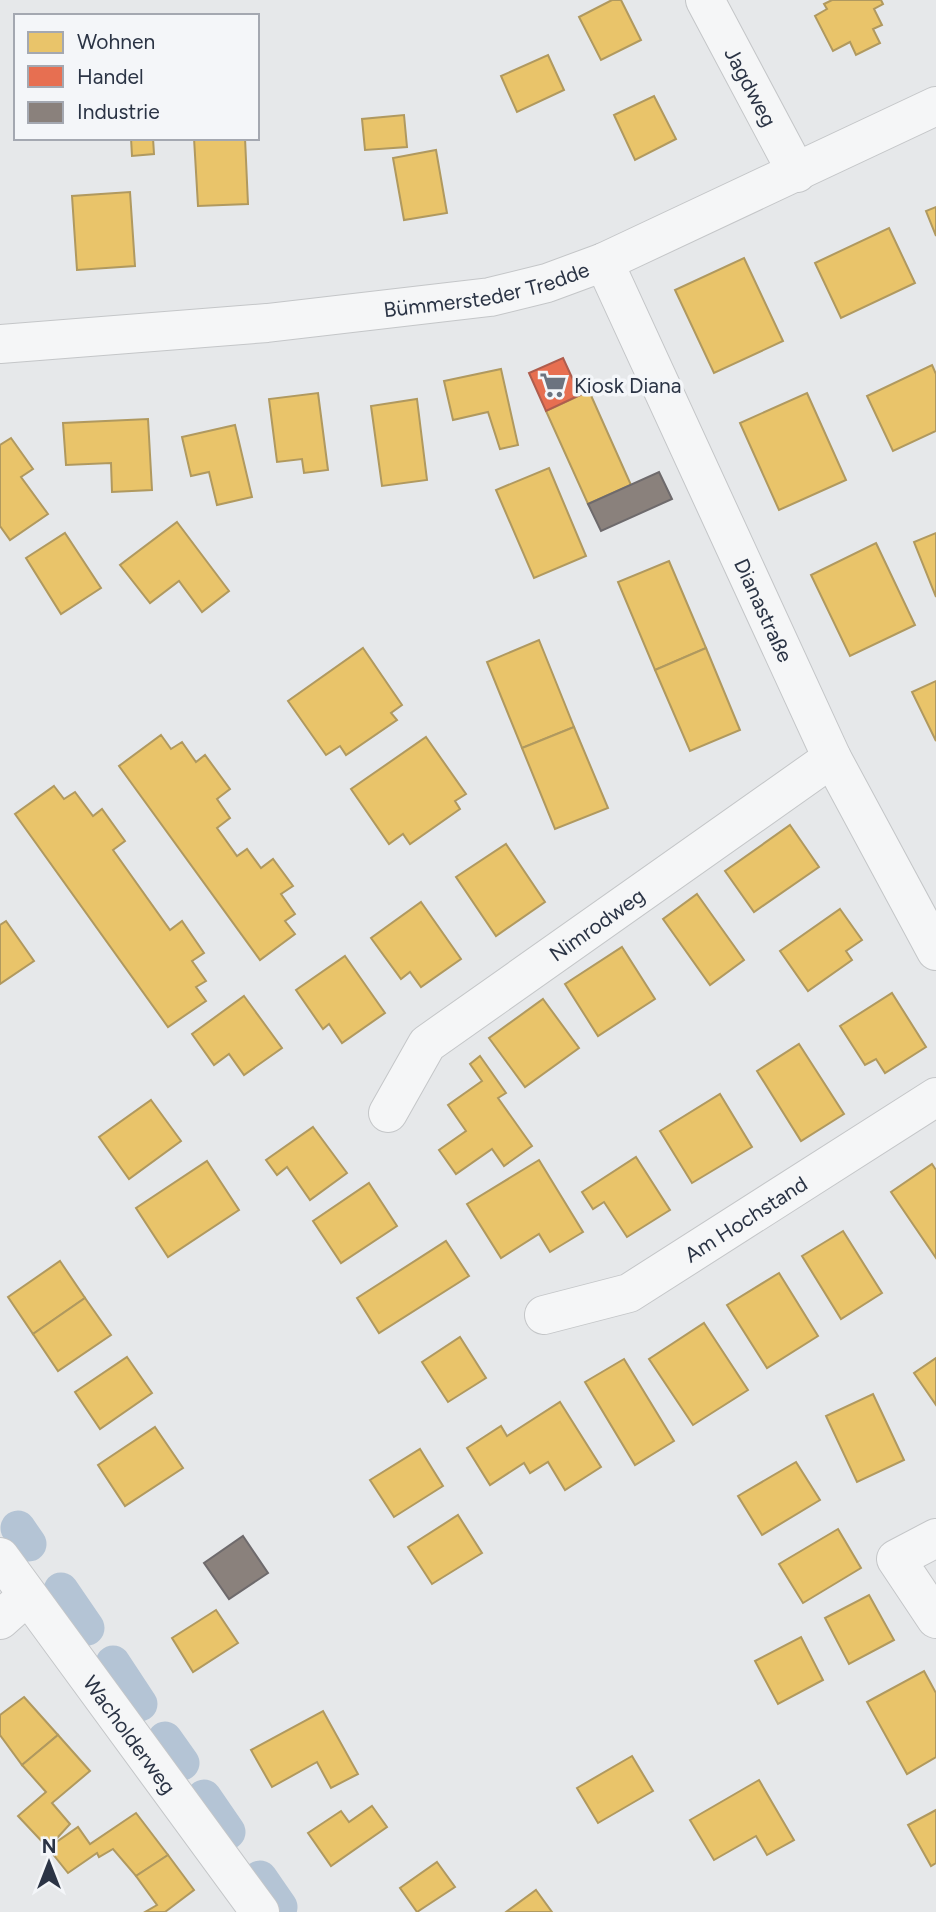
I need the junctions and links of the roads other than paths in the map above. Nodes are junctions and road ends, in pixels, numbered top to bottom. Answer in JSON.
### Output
{"nodes":[{"id":1,"x":705,"y":0,"type":"edge"},
{"id":2,"x":936,"y":106,"type":"edge"},
{"id":3,"x":797,"y":173,"type":"junction"},
{"id":4,"x":604,"y":262,"type":"junction"},
{"id":5,"x":0,"y":344,"type":"edge"},
{"id":6,"x":832,"y":758,"type":"junction"},
{"id":7,"x":925,"y":905,"type":"edge"},
{"id":8,"x":936,"y":951,"type":"edge"},
{"id":9,"x":936,"y":1097,"type":"edge"},
{"id":10,"x":388,"y":1113,"type":"dead end"},
{"id":11,"x":544,"y":1315,"type":"dead end"},
{"id":12,"x":936,"y":1538,"type":"edge"},
{"id":13,"x":0,"y":1557,"type":"edge"},
{"id":14,"x":13,"y":1608,"type":"edge"},
{"id":15,"x":936,"y":1619,"type":"edge"},
{"id":16,"x":260,"y":1912,"type":"edge"}],
"edges":[{"from":1,"to":3,"type":"street","name":"Jagdweg"},
{"from":2,"to":3,"type":"street","name":"Bümmersteder Tredde"},
{"from":3,"to":4,"type":"street","name":"Bümmersteder Tredde"},
{"from":4,"to":5,"type":"street","name":"Bümmersteder Tredde"},
{"from":4,"to":6,"type":"street","name":"Dianastraße"},
{"from":6,"to":7,"type":"street","name":"Dianastraße"},
{"from":6,"to":10,"type":"street","name":"Nimrodweg"},
{"from":7,"to":8,"type":"street","name":"Dianastraße"},
{"from":9,"to":11,"type":"street","name":"Am Hochstand"},
{"from":12,"to":15,"type":"street"},
{"from":13,"to":14,"type":"street","name":"Wacholderweg"},
{"from":14,"to":16,"type":"street","name":"Wacholderweg"}]}
